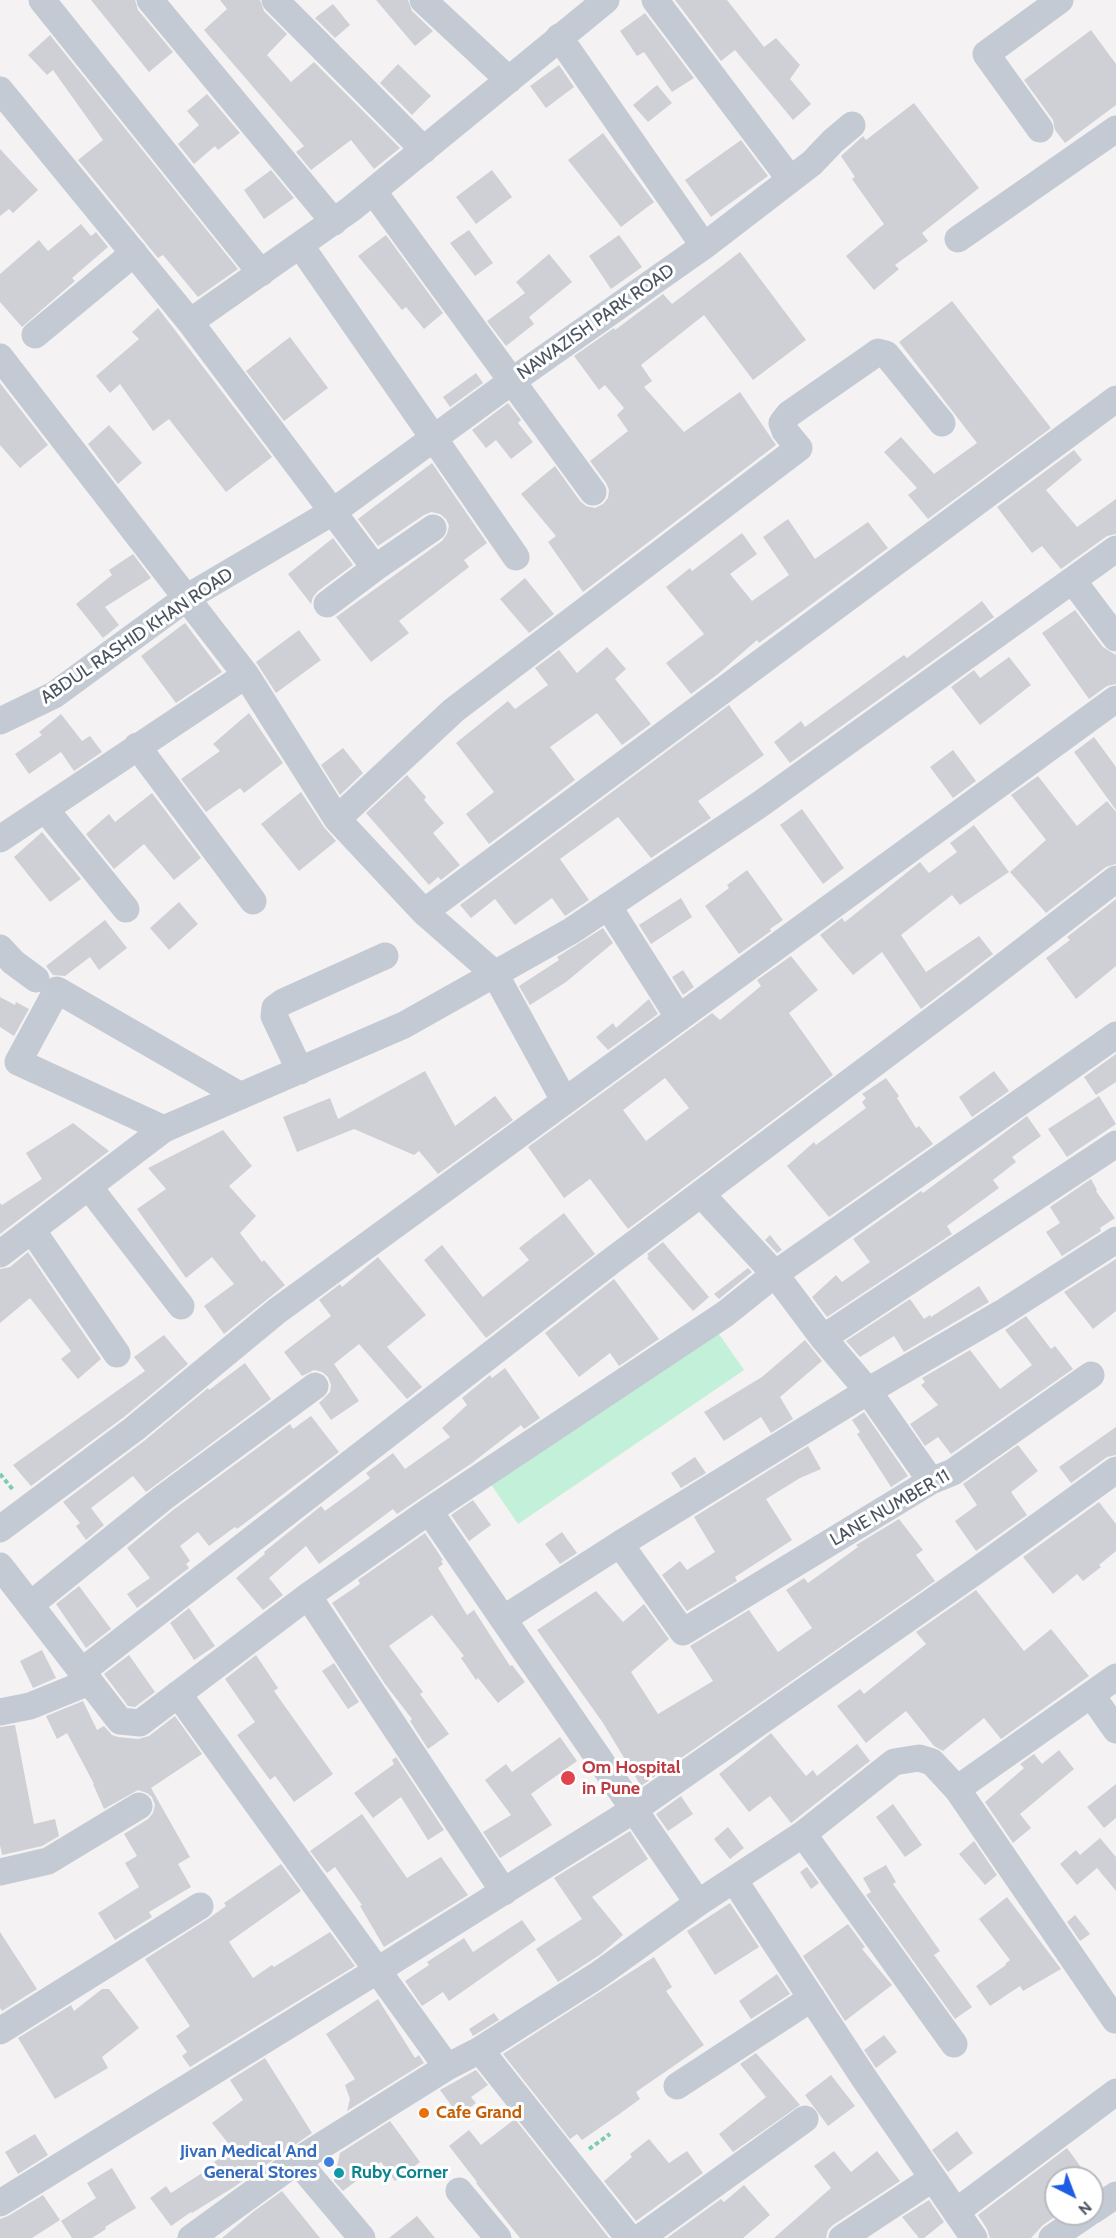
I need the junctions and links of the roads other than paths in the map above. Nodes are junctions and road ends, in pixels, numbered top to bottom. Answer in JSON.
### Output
{"nodes":[{"id":1,"x":42,"y":0,"type":"edge"},
{"id":2,"x":150,"y":0,"type":"edge"},
{"id":3,"x":274,"y":0,"type":"edge"},
{"id":4,"x":423,"y":0,"type":"edge"},
{"id":5,"x":655,"y":0,"type":"edge"},
{"id":6,"x":1060,"y":0,"type":"edge"},
{"id":7,"x":592,"y":4,"type":"edge"},
{"id":8,"x":559,"y":37,"type":"junction"},
{"id":9,"x":509,"y":80,"type":"junction"},
{"id":10,"x":0,"y":90,"type":"edge"},
{"id":11,"x":852,"y":125,"type":"dead end"},
{"id":12,"x":1040,"y":129,"type":"dead end"},
{"id":13,"x":1116,"y":129,"type":"edge"},
{"id":14,"x":424,"y":150,"type":"junction"},
{"id":15,"x":790,"y":179,"type":"junction"},
{"id":16,"x":373,"y":191,"type":"junction"},
{"id":17,"x":334,"y":222,"type":"junction"},
{"id":18,"x":958,"y":239,"type":"dead end"},
{"id":19,"x":300,"y":245,"type":"junction"},
{"id":20,"x":704,"y":246,"type":"junction"},
{"id":21,"x":134,"y":253,"type":"junction"},
{"id":22,"x":261,"y":273,"type":"junction"},
{"id":23,"x":190,"y":322,"type":"junction"},
{"id":24,"x":35,"y":334,"type":"dead end"},
{"id":25,"x":0,"y":357,"type":"edge"},
{"id":26,"x":512,"y":381,"type":"junction"},
{"id":27,"x":1116,"y":399,"type":"edge"},
{"id":28,"x":942,"y":423,"type":"dead end"},
{"id":29,"x":434,"y":438,"type":"junction"},
{"id":30,"x":593,"y":492,"type":"dead end"},
{"id":31,"x":334,"y":511,"type":"junction"},
{"id":32,"x":434,"y":528,"type":"dead end"},
{"id":33,"x":1116,"y":549,"type":"edge"},
{"id":34,"x":516,"y":557,"type":"dead end"},
{"id":35,"x":375,"y":568,"type":"junction"},
{"id":36,"x":1073,"y":581,"type":"junction"},
{"id":37,"x":188,"y":597,"type":"junction"},
{"id":38,"x":327,"y":604,"type":"dead end"},
{"id":39,"x":1116,"y":638,"type":"edge"},
{"id":40,"x":246,"y":675,"type":"junction"},
{"id":41,"x":1116,"y":699,"type":"edge"},
{"id":42,"x":0,"y":721,"type":"edge"},
{"id":43,"x":137,"y":747,"type":"junction"},
{"id":44,"x":45,"y":809,"type":"junction"},
{"id":45,"x":337,"y":819,"type":"junction"},
{"id":46,"x":0,"y":839,"type":"edge"},
{"id":47,"x":1116,"y":879,"type":"edge"},
{"id":48,"x":253,"y":901,"type":"dead end"},
{"id":49,"x":608,"y":906,"type":"junction"},
{"id":50,"x":126,"y":909,"type":"dead end"},
{"id":51,"x":424,"y":912,"type":"junction"},
{"id":52,"x":0,"y":948,"type":"edge"},
{"id":53,"x":385,"y":956,"type":"dead end"},
{"id":54,"x":495,"y":974,"type":"junction"},
{"id":55,"x":36,"y":979,"type":"dead end"},
{"id":56,"x":679,"y":1018,"type":"junction"},
{"id":57,"x":1116,"y":1035,"type":"edge"},
{"id":58,"x":300,"y":1071,"type":"junction"},
{"id":59,"x":241,"y":1096,"type":"junction"},
{"id":60,"x":564,"y":1100,"type":"junction"},
{"id":61,"x":164,"y":1129,"type":"junction"},
{"id":62,"x":1116,"y":1144,"type":"edge"},
{"id":63,"x":89,"y":1187,"type":"junction"},
{"id":64,"x":701,"y":1194,"type":"junction"},
{"id":65,"x":32,"y":1230,"type":"junction"},
{"id":66,"x":1116,"y":1240,"type":"edge"},
{"id":67,"x":0,"y":1254,"type":"edge"},
{"id":68,"x":776,"y":1274,"type":"junction"},
{"id":69,"x":181,"y":1306,"type":"dead end"},
{"id":70,"x":823,"y":1338,"type":"junction"},
{"id":71,"x":117,"y":1354,"type":"dead end"},
{"id":72,"x":1091,"y":1375,"type":"dead end"},
{"id":73,"x":315,"y":1386,"type":"dead end"},
{"id":74,"x":868,"y":1391,"type":"junction"},
{"id":75,"x":1116,"y":1470,"type":"edge"},
{"id":76,"x":931,"y":1481,"type":"junction"},
{"id":77,"x":429,"y":1511,"type":"junction"},
{"id":78,"x":0,"y":1528,"type":"edge"},
{"id":79,"x":620,"y":1544,"type":"junction"},
{"id":80,"x":0,"y":1566,"type":"edge"},
{"id":81,"x":308,"y":1596,"type":"junction"},
{"id":82,"x":30,"y":1605,"type":"junction"},
{"id":83,"x":503,"y":1619,"type":"junction"},
{"id":84,"x":85,"y":1677,"type":"junction"},
{"id":85,"x":1116,"y":1677,"type":"edge"},
{"id":86,"x":178,"y":1695,"type":"junction"},
{"id":87,"x":1092,"y":1696,"type":"junction"},
{"id":88,"x":0,"y":1712,"type":"edge"},
{"id":89,"x":1116,"y":1730,"type":"edge"},
{"id":90,"x":957,"y":1790,"type":"junction"},
{"id":91,"x":139,"y":1806,"type":"dead end"},
{"id":92,"x":635,"y":1809,"type":"junction"},
{"id":93,"x":803,"y":1834,"type":"junction"},
{"id":94,"x":0,"y":1872,"type":"edge"},
{"id":95,"x":734,"y":1880,"type":"junction"},
{"id":96,"x":504,"y":1892,"type":"junction"},
{"id":97,"x":698,"y":1903,"type":"junction"},
{"id":98,"x":200,"y":1906,"type":"dead end"},
{"id":99,"x":378,"y":1970,"type":"junction"},
{"id":100,"x":812,"y":1998,"type":"junction"},
{"id":101,"x":1115,"y":2020,"type":"edge"},
{"id":102,"x":0,"y":2031,"type":"edge"},
{"id":103,"x":954,"y":2044,"type":"dead end"},
{"id":104,"x":480,"y":2050,"type":"junction"},
{"id":105,"x":447,"y":2067,"type":"junction"},
{"id":106,"x":677,"y":2086,"type":"dead end"},
{"id":107,"x":1116,"y":2092,"type":"edge"},
{"id":108,"x":804,"y":2119,"type":"dead end"},
{"id":109,"x":297,"y":2161,"type":"junction"},
{"id":110,"x":933,"y":2178,"type":"junction"},
{"id":111,"x":459,"y":2192,"type":"dead end"},
{"id":112,"x":0,"y":2203,"type":"edge"},
{"id":113,"x":957,"y":2211,"type":"junction"},
{"id":114,"x":1070,"y":2226,"type":"edge"},
{"id":115,"x":349,"y":2233,"type":"edge"},
{"id":116,"x":191,"y":2238,"type":"edge"},
{"id":117,"x":498,"y":2238,"type":"edge"},
{"id":118,"x":629,"y":2238,"type":"edge"},
{"id":119,"x":640,"y":2238,"type":"edge"},
{"id":120,"x":842,"y":2238,"type":"edge"},
{"id":121,"x":974,"y":2238,"type":"edge"},
{"id":122,"x":1052,"y":2238,"type":"edge"}],
"edges":[{"from":1,"to":22,"type":"street"},
{"from":2,"to":17,"type":"street"},
{"from":3,"to":14,"type":"street"},
{"from":4,"to":9,"type":"street"},
{"from":5,"to":15,"type":"street"},
{"from":6,"to":12,"type":"street"},
{"from":7,"to":8,"type":"street"},
{"from":8,"to":9,"type":"street"},
{"from":8,"to":20,"type":"street"},
{"from":9,"to":14,"type":"street"},
{"from":10,"to":21,"type":"street"},
{"from":11,"to":15,"type":"street","name":"NAWAZISH PARK ROAD"},
{"from":13,"to":18,"type":"street"},
{"from":14,"to":16,"type":"street"},
{"from":15,"to":20,"type":"street","name":"NAWAZISH PARK ROAD"},
{"from":16,"to":17,"type":"street"},
{"from":16,"to":26,"type":"street"},
{"from":17,"to":19,"type":"street"},
{"from":19,"to":22,"type":"street"},
{"from":19,"to":29,"type":"street"},
{"from":20,"to":26,"type":"street","name":"NAWAZISH PARK ROAD"},
{"from":21,"to":23,"type":"street"},
{"from":21,"to":24,"type":"street"},
{"from":22,"to":23,"type":"street"},
{"from":23,"to":31,"type":"street"},
{"from":25,"to":37,"type":"street"},
{"from":26,"to":29,"type":"street","name":"NAWAZISH PARK ROAD"},
{"from":26,"to":30,"type":"street"},
{"from":27,"to":51,"type":"street"},
{"from":28,"to":45,"type":"street"},
{"from":29,"to":31,"type":"street","name":"NAWAZISH PARK ROAD"},
{"from":29,"to":34,"type":"street"},
{"from":31,"to":35,"type":"street"},
{"from":31,"to":37,"type":"street","name":"ABDUL RASHID KHAN ROAD"},
{"from":32,"to":35,"type":"street"},
{"from":33,"to":36,"type":"street"},
{"from":35,"to":38,"type":"street"},
{"from":36,"to":39,"type":"street"},
{"from":36,"to":49,"type":"street"},
{"from":37,"to":40,"type":"street"},
{"from":37,"to":42,"type":"street","name":"ABDUL RASHID KHAN ROAD"},
{"from":40,"to":43,"type":"street"},
{"from":40,"to":45,"type":"street"},
{"from":41,"to":56,"type":"street"},
{"from":43,"to":44,"type":"street"},
{"from":43,"to":48,"type":"street"},
{"from":44,"to":46,"type":"street"},
{"from":44,"to":50,"type":"street"},
{"from":45,"to":51,"type":"street"},
{"from":47,"to":64,"type":"street"},
{"from":49,"to":54,"type":"street"},
{"from":49,"to":56,"type":"street"},
{"from":51,"to":54,"type":"street"},
{"from":52,"to":55,"type":"street"},
{"from":53,"to":58,"type":"street"},
{"from":54,"to":58,"type":"street"},
{"from":54,"to":60,"type":"street"},
{"from":56,"to":60,"type":"street"},
{"from":57,"to":68,"type":"street"},
{"from":58,"to":59,"type":"street"},
{"from":59,"to":61,"type":"street"},
{"from":59,"to":61,"type":"street"},
{"from":60,"to":78,"type":"street"},
{"from":61,"to":63,"type":"street"},
{"from":62,"to":70,"type":"street"},
{"from":63,"to":65,"type":"street"},
{"from":63,"to":69,"type":"street"},
{"from":64,"to":68,"type":"street"},
{"from":64,"to":84,"type":"street"},
{"from":65,"to":67,"type":"street"},
{"from":65,"to":71,"type":"street"},
{"from":66,"to":74,"type":"street"},
{"from":68,"to":70,"type":"street"},
{"from":68,"to":77,"type":"street"},
{"from":70,"to":74,"type":"street"},
{"from":72,"to":76,"type":"street","name":"LANE NUMBER 11"},
{"from":73,"to":82,"type":"street"},
{"from":74,"to":76,"type":"street"},
{"from":74,"to":79,"type":"street"},
{"from":75,"to":92,"type":"street"},
{"from":76,"to":79,"type":"street","name":"LANE NUMBER 11"},
{"from":77,"to":81,"type":"street"},
{"from":77,"to":83,"type":"street"},
{"from":79,"to":83,"type":"street"},
{"from":80,"to":82,"type":"street"},
{"from":81,"to":86,"type":"street"},
{"from":81,"to":96,"type":"street"},
{"from":82,"to":84,"type":"street"},
{"from":83,"to":92,"type":"street"},
{"from":84,"to":86,"type":"street"},
{"from":84,"to":88,"type":"street"},
{"from":85,"to":87,"type":"street"},
{"from":86,"to":99,"type":"street"},
{"from":87,"to":89,"type":"street"},
{"from":87,"to":90,"type":"street"},
{"from":90,"to":93,"type":"street"},
{"from":90,"to":101,"type":"street"},
{"from":91,"to":94,"type":"street"},
{"from":92,"to":96,"type":"street"},
{"from":92,"to":97,"type":"street"},
{"from":93,"to":95,"type":"street"},
{"from":93,"to":103,"type":"street"},
{"from":95,"to":97,"type":"street"},
{"from":95,"to":100,"type":"street"},
{"from":96,"to":99,"type":"street"},
{"from":97,"to":104,"type":"street"},
{"from":98,"to":102,"type":"street"},
{"from":99,"to":105,"type":"street"},
{"from":99,"to":112,"type":"street"},
{"from":100,"to":106,"type":"street"},
{"from":100,"to":110,"type":"street"},
{"from":104,"to":105,"type":"street"},
{"from":104,"to":118,"type":"street"},
{"from":105,"to":109,"type":"street"},
{"from":107,"to":113,"type":"street"},
{"from":108,"to":119,"type":"street"},
{"from":109,"to":115,"type":"street"},
{"from":109,"to":116,"type":"street"},
{"from":110,"to":113,"type":"street"},
{"from":110,"to":120,"type":"street"},
{"from":111,"to":117,"type":"street"},
{"from":113,"to":121,"type":"street"},
{"from":114,"to":122,"type":"street"}]}
